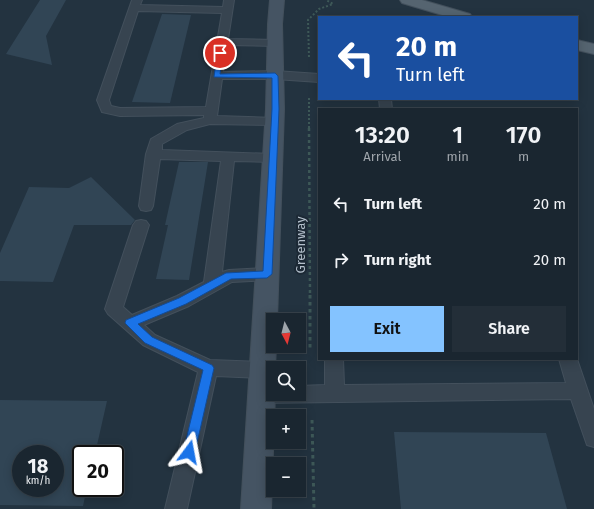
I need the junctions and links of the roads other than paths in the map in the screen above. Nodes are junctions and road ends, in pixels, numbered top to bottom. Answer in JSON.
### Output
{"nodes":[{"id":1,"x":277,"y":0,"type":"edge"},
{"id":2,"x":407,"y":0,"type":"edge"},
{"id":3,"x":136,"y":4,"type":"edge"},
{"id":4,"x":228,"y":5,"type":"edge"},
{"id":5,"x":462,"y":16,"type":"edge"},
{"id":6,"x":222,"y":42,"type":"junction"},
{"id":7,"x":275,"y":43,"type":"junction"},
{"id":8,"x":578,"y":45,"type":"edge"},
{"id":9,"x":594,"y":48,"type":"edge"},
{"id":10,"x":217,"y":76,"type":"junction"},
{"id":11,"x":275,"y":76,"type":"junction"},
{"id":12,"x":314,"y":77,"type":"edge"},
{"id":13,"x":211,"y":115,"type":"junction"},
{"id":14,"x":275,"y":122,"type":"junction"},
{"id":15,"x":153,"y":154,"type":"junction"},
{"id":16,"x":228,"y":157,"type":"junction"},
{"id":17,"x":273,"y":158,"type":"junction"},
{"id":18,"x":146,"y":206,"type":"dead end"},
{"id":19,"x":141,"y":225,"type":"dead end"},
{"id":20,"x":267,"y":274,"type":"junction"},
{"id":21,"x":212,"y":284,"type":"junction"},
{"id":22,"x":130,"y":323,"type":"junction"},
{"id":23,"x":334,"y":360,"type":"edge"},
{"id":24,"x":568,"y":360,"type":"edge"},
{"id":25,"x":208,"y":368,"type":"junction"},
{"id":26,"x":262,"y":370,"type":"junction"},
{"id":27,"x":578,"y":390,"type":"junction"},
{"id":28,"x":306,"y":394,"type":"edge"},
{"id":29,"x":335,"y":394,"type":"junction"},
{"id":30,"x":261,"y":395,"type":"junction"},
{"id":31,"x":266,"y":395,"type":"edge"},
{"id":32,"x":594,"y":438,"type":"edge"},
{"id":33,"x":176,"y":509,"type":"edge"},
{"id":34,"x":256,"y":509,"type":"edge"}],
"edges":[{"from":1,"to":7,"type":"main road"},
{"from":2,"to":5,"type":"main road"},
{"from":3,"to":4,"type":"lane"},
{"from":3,"to":13,"type":"lane"},
{"from":4,"to":6,"type":"lane"},
{"from":6,"to":7,"type":"lane"},
{"from":6,"to":10,"type":"lane"},
{"from":7,"to":11,"type":"main road"},
{"from":8,"to":9,"type":"main road"},
{"from":10,"to":11,"type":"lane"},
{"from":10,"to":13,"type":"lane"},
{"from":11,"to":12,"type":"lane"},
{"from":11,"to":14,"type":"main road"},
{"from":13,"to":14,"type":"lane"},
{"from":13,"to":15,"type":"lane"},
{"from":14,"to":17,"type":"main road"},
{"from":15,"to":16,"type":"lane"},
{"from":15,"to":18,"type":"lane"},
{"from":16,"to":17,"type":"lane"},
{"from":16,"to":21,"type":"lane"},
{"from":17,"to":20,"type":"main road"},
{"from":19,"to":22,"type":"lane"},
{"from":20,"to":21,"type":"lane"},
{"from":20,"to":26,"type":"main road"},
{"from":21,"to":22,"type":"lane"},
{"from":22,"to":25,"type":"lane"},
{"from":23,"to":29,"type":"lane"},
{"from":24,"to":27,"type":"lane"},
{"from":25,"to":26,"type":"lane"},
{"from":25,"to":33,"type":"lane"},
{"from":26,"to":30,"type":"main road"},
{"from":27,"to":29,"type":"lane"},
{"from":27,"to":32,"type":"lane"},
{"from":28,"to":29,"type":"lane"},
{"from":30,"to":31,"type":"lane"},
{"from":30,"to":34,"type":"main road"}]}
